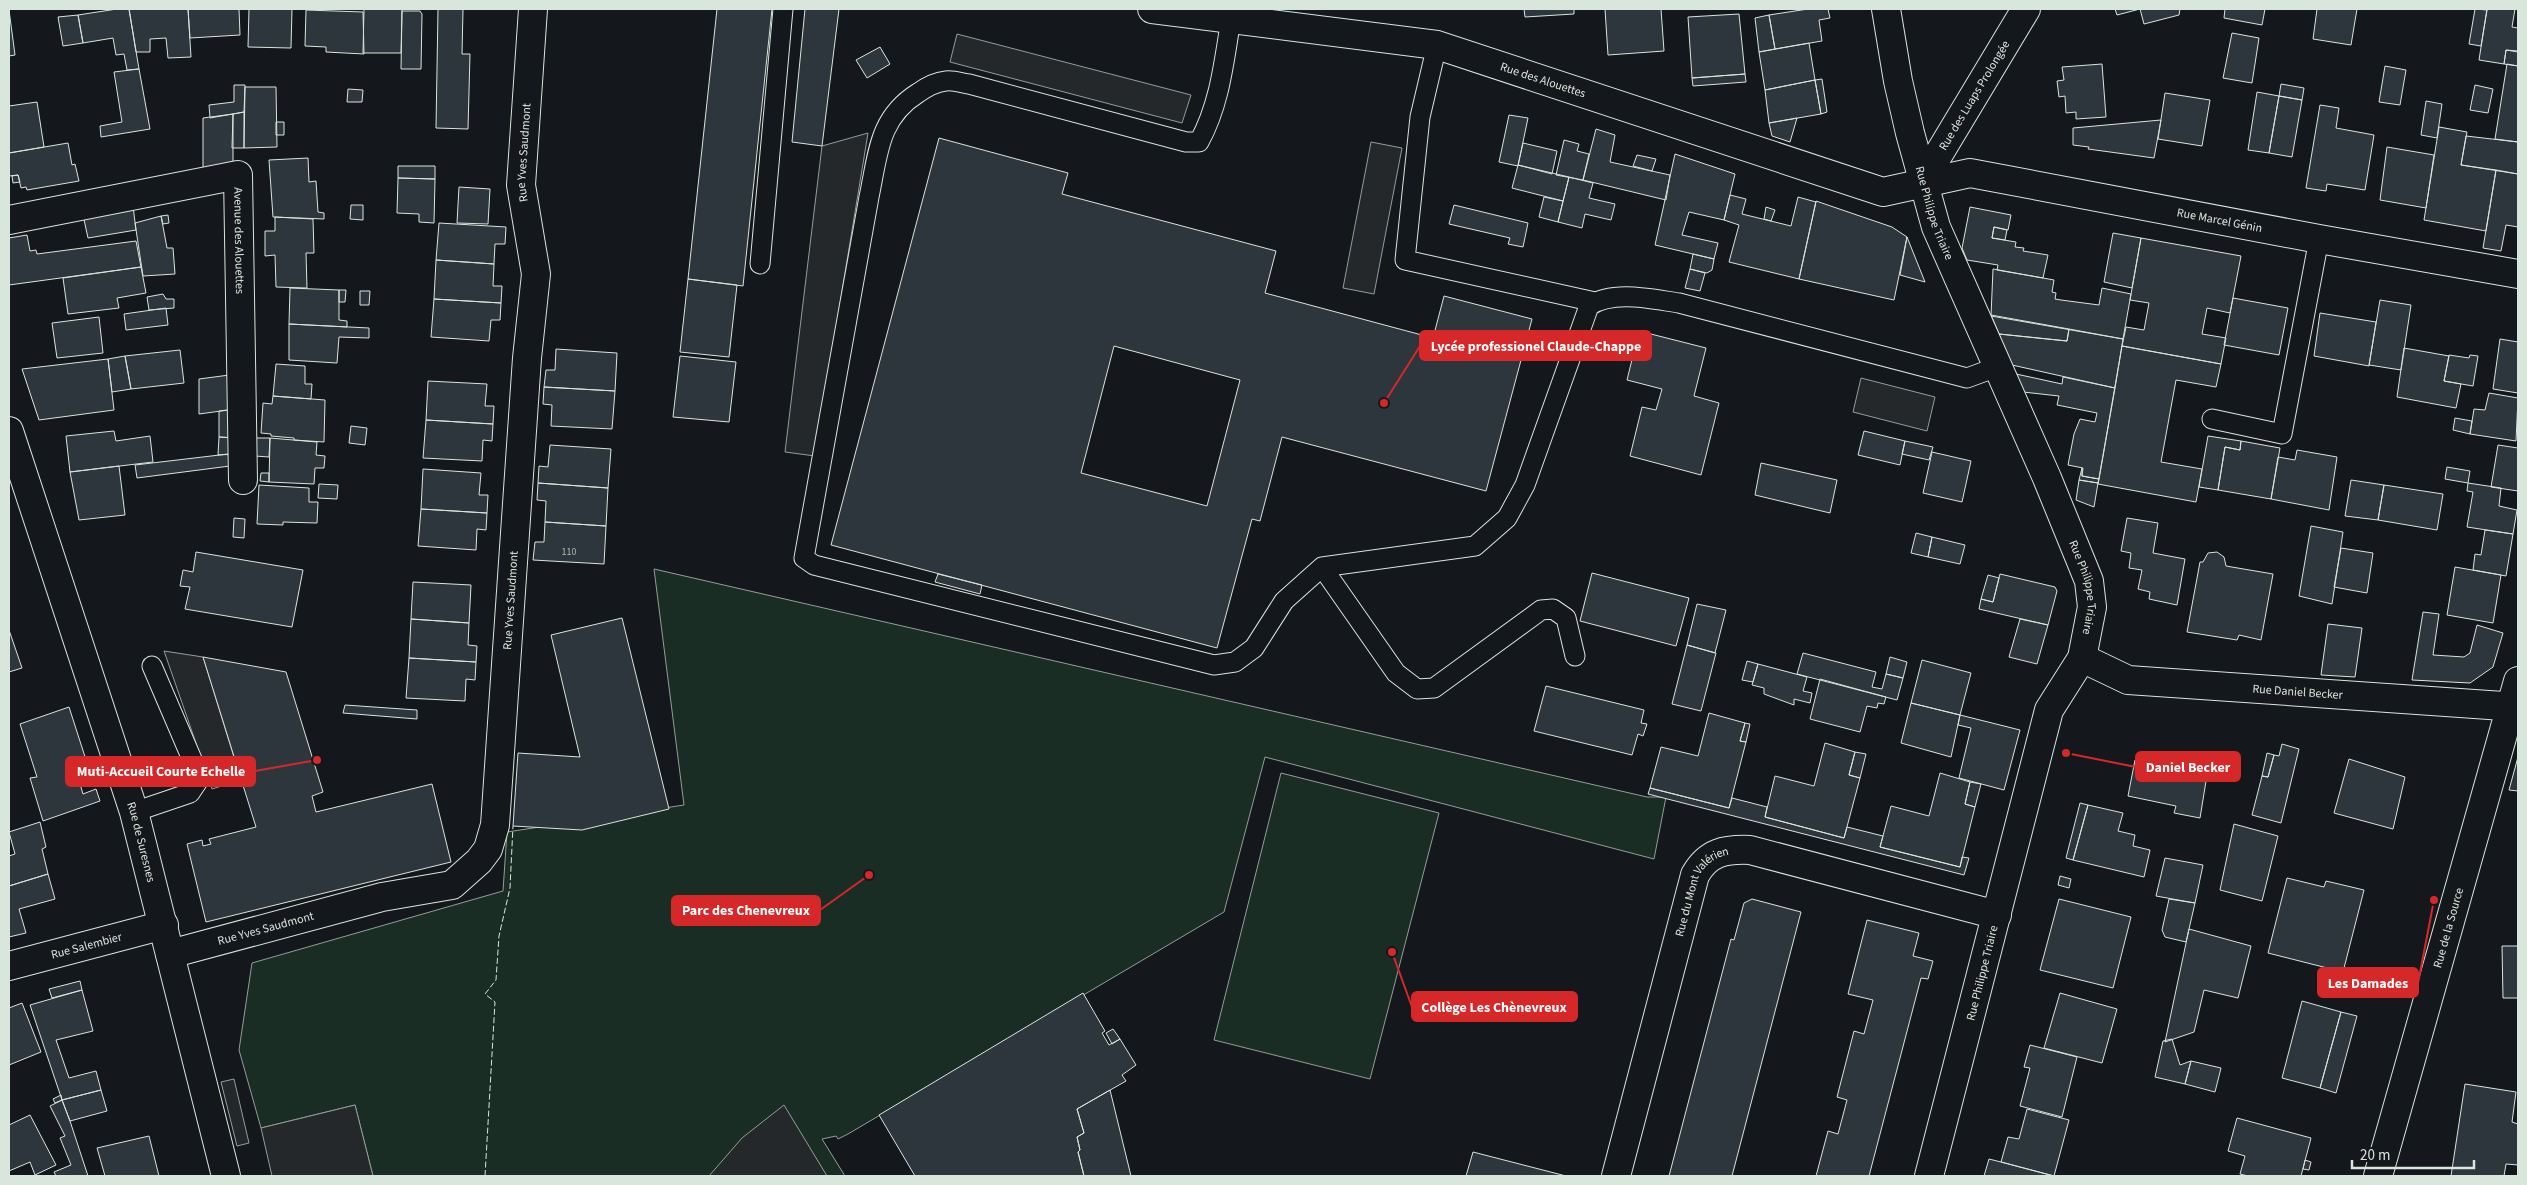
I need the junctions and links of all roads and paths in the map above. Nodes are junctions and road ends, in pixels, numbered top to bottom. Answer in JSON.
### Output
{"nodes":[{"id":1,"x":533,"y":9,"type":"edge"},
{"id":2,"x":784,"y":9,"type":"edge"},
{"id":3,"x":1152,"y":9,"type":"edge"},
{"id":4,"x":1886,"y":9,"type":"edge"},
{"id":5,"x":2026,"y":9,"type":"edge"},
{"id":6,"x":1231,"y":19,"type":"junction"},
{"id":7,"x":1438,"y":45,"type":"junction"},
{"id":8,"x":1922,"y":182,"type":"junction"},
{"id":9,"x":9,"y":220,"type":"edge"},
{"id":10,"x":2318,"y":239,"type":"junction"},
{"id":11,"x":760,"y":264,"type":"dead end"},
{"id":12,"x":2518,"y":274,"type":"edge"},
{"id":13,"x":1595,"y":302,"type":"junction"},
{"id":14,"x":1997,"y":367,"type":"junction"},
{"id":15,"x":2212,"y":419,"type":"dead end"},
{"id":16,"x":9,"y":431,"type":"edge"},
{"id":17,"x":243,"y":480,"type":"dead end"},
{"id":18,"x":1322,"y":567,"type":"junction"},
{"id":19,"x":1575,"y":656,"type":"dead end"},
{"id":20,"x":2082,"y":658,"type":"junction"},
{"id":21,"x":152,"y":666,"type":"dead end"},
{"id":22,"x":2516,"y":698,"type":"edge"},
{"id":23,"x":134,"y":812,"type":"junction"},
{"id":24,"x":1997,"y":914,"type":"junction"},
{"id":25,"x":164,"y":925,"type":"junction"},
{"id":26,"x":170,"y":954,"type":"junction"},
{"id":27,"x":9,"y":966,"type":"edge"},
{"id":28,"x":226,"y":1176,"type":"edge"},
{"id":29,"x":1616,"y":1176,"type":"edge"},
{"id":30,"x":1929,"y":1176,"type":"edge"},
{"id":31,"x":2378,"y":1176,"type":"edge"}],
"edges":[{"from":1,"to":26,"type":"street","name":"Rue Yves Saudmont"},
{"from":2,"to":11,"type":"lane"},
{"from":3,"to":6,"type":"street","name":"Rue des Alouettes"},
{"from":4,"to":8,"type":"street","name":"Rue Philippe Triaire"},
{"from":5,"to":8,"type":"street","name":"Rue des Luaps Prolongée"},
{"from":6,"to":7,"type":"street","name":"Rue des Alouettes"},
{"from":6,"to":18,"type":"lane"},
{"from":7,"to":8,"type":"street","name":"Rue des Alouettes"},
{"from":7,"to":13,"type":"lane"},
{"from":8,"to":10,"type":"street","name":"Rue Marcel Génin"},
{"from":8,"to":14,"type":"street","name":"Rue Philippe Triaire"},
{"from":9,"to":17,"type":"street","name":"Avenue des Alouettes"},
{"from":10,"to":12,"type":"street","name":"Rue Marcel Génin"},
{"from":10,"to":15,"type":"lane"},
{"from":13,"to":14,"type":"lane"},
{"from":13,"to":18,"type":"lane"},
{"from":14,"to":20,"type":"street","name":"Rue Philippe Triaire"},
{"from":16,"to":23,"type":"street","name":"Rue de Suresnes"},
{"from":18,"to":19,"type":"lane"},
{"from":20,"to":22,"type":"street","name":"Rue Daniel Becker"},
{"from":20,"to":24,"type":"street","name":"Rue Philippe Triaire"},
{"from":21,"to":23,"type":"lane"},
{"from":22,"to":31,"type":"street","name":"Rue de la Source"},
{"from":23,"to":25,"type":"street","name":"Rue de Suresnes"},
{"from":24,"to":29,"type":"street","name":"Rue du Mont Valérien"},
{"from":24,"to":30,"type":"street","name":"Rue Philippe Triaire"},
{"from":25,"to":26,"type":"street","name":"Rue de Suresnes"},
{"from":25,"to":27,"type":"street","name":"Rue Salembier"},
{"from":26,"to":28,"type":"street","name":"Rue de Suresnes"}]}
